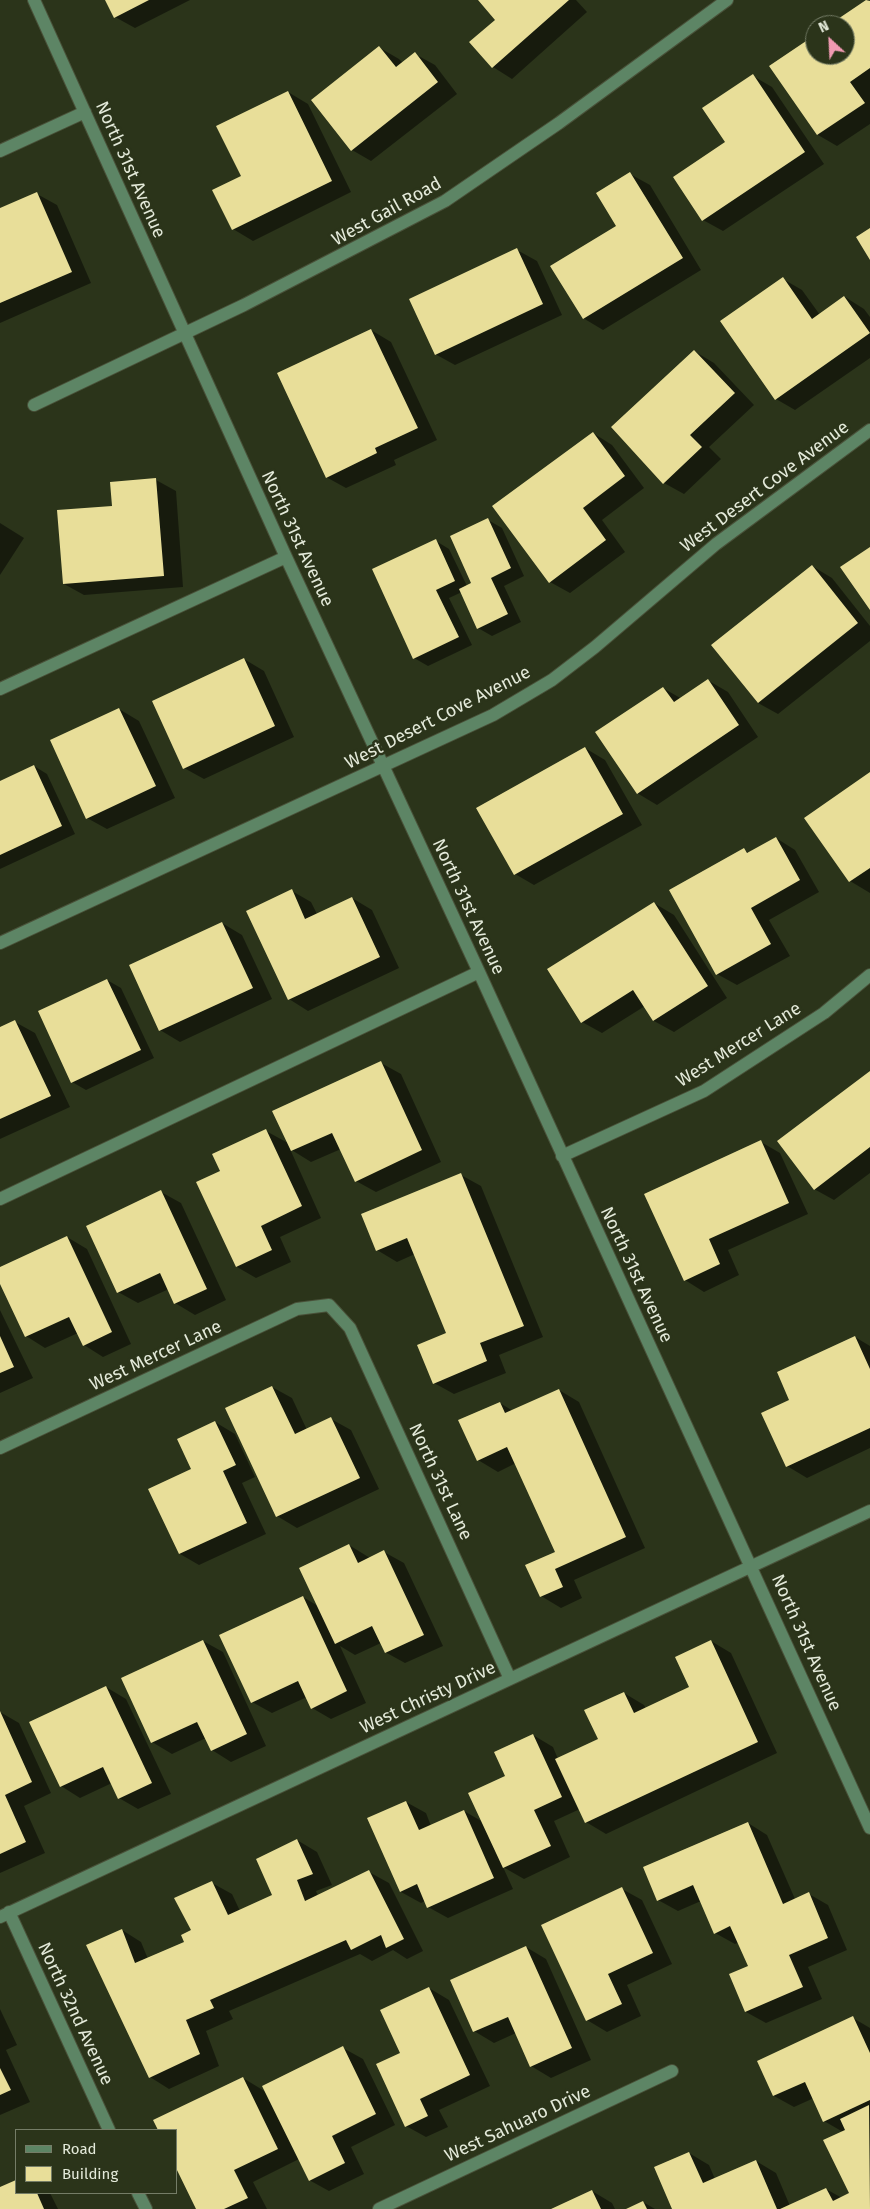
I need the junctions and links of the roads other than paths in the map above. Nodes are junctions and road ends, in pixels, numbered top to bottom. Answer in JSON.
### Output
{"nodes":[{"id":1,"x":34,"y":0,"type":"edge"},
{"id":2,"x":727,"y":0,"type":"edge"},
{"id":3,"x":85,"y":112,"type":"junction"},
{"id":4,"x":0,"y":151,"type":"edge"},
{"id":5,"x":185,"y":333,"type":"junction"},
{"id":6,"x":34,"y":404,"type":"dead end"},
{"id":7,"x":870,"y":430,"type":"edge"},
{"id":8,"x":286,"y":557,"type":"junction"},
{"id":9,"x":0,"y":689,"type":"edge"},
{"id":10,"x":383,"y":766,"type":"junction"},
{"id":11,"x":0,"y":943,"type":"edge"},
{"id":12,"x":479,"y":972,"type":"junction"},
{"id":13,"x":870,"y":975,"type":"edge"},
{"id":14,"x":562,"y":1156,"type":"junction"},
{"id":15,"x":0,"y":1199,"type":"edge"},
{"id":16,"x":329,"y":1305,"type":"joint"},
{"id":17,"x":0,"y":1448,"type":"edge"},
{"id":18,"x":870,"y":1511,"type":"edge"},
{"id":19,"x":751,"y":1565,"type":"junction"},
{"id":20,"x":510,"y":1679,"type":"junction"},
{"id":21,"x":870,"y":1828,"type":"edge"},
{"id":22,"x":4,"y":1914,"type":"edge"},
{"id":23,"x":672,"y":2071,"type":"dead end"},
{"id":24,"x":109,"y":2129,"type":"edge"},
{"id":25,"x":138,"y":2194,"type":"edge"},
{"id":26,"x":146,"y":2209,"type":"edge"},
{"id":27,"x":379,"y":2209,"type":"edge"}],
"edges":[{"from":1,"to":3,"type":"street","name":"North 31st Avenue"},
{"from":2,"to":5,"type":"street","name":"West Gail Road"},
{"from":3,"to":4,"type":"street"},
{"from":3,"to":5,"type":"street","name":"North 31st Avenue"},
{"from":5,"to":6,"type":"street","name":"West Gail Road"},
{"from":5,"to":8,"type":"street","name":"North 31st Avenue"},
{"from":7,"to":10,"type":"street","name":"West Desert Cove Avenue"},
{"from":8,"to":9,"type":"street"},
{"from":8,"to":10,"type":"street","name":"North 31st Avenue"},
{"from":10,"to":11,"type":"street","name":"West Desert Cove Avenue"},
{"from":10,"to":12,"type":"street","name":"North 31st Avenue"},
{"from":12,"to":14,"type":"street","name":"North 31st Avenue"},
{"from":12,"to":15,"type":"street"},
{"from":13,"to":14,"type":"street","name":"West Mercer Lane"},
{"from":14,"to":19,"type":"street","name":"North 31st Avenue"},
{"from":16,"to":17,"type":"street","name":"West Mercer Lane"},
{"from":16,"to":20,"type":"street","name":"North 31st Lane"},
{"from":18,"to":19,"type":"street","name":"West Christy Drive"},
{"from":19,"to":20,"type":"street","name":"West Christy Drive"},
{"from":19,"to":21,"type":"street","name":"North 31st Avenue"},
{"from":20,"to":22,"type":"street","name":"West Christy Drive"},
{"from":22,"to":24,"type":"street","name":"North 32nd Avenue"},
{"from":23,"to":27,"type":"street","name":"West Sahuaro Drive"},
{"from":25,"to":26,"type":"street"}]}
